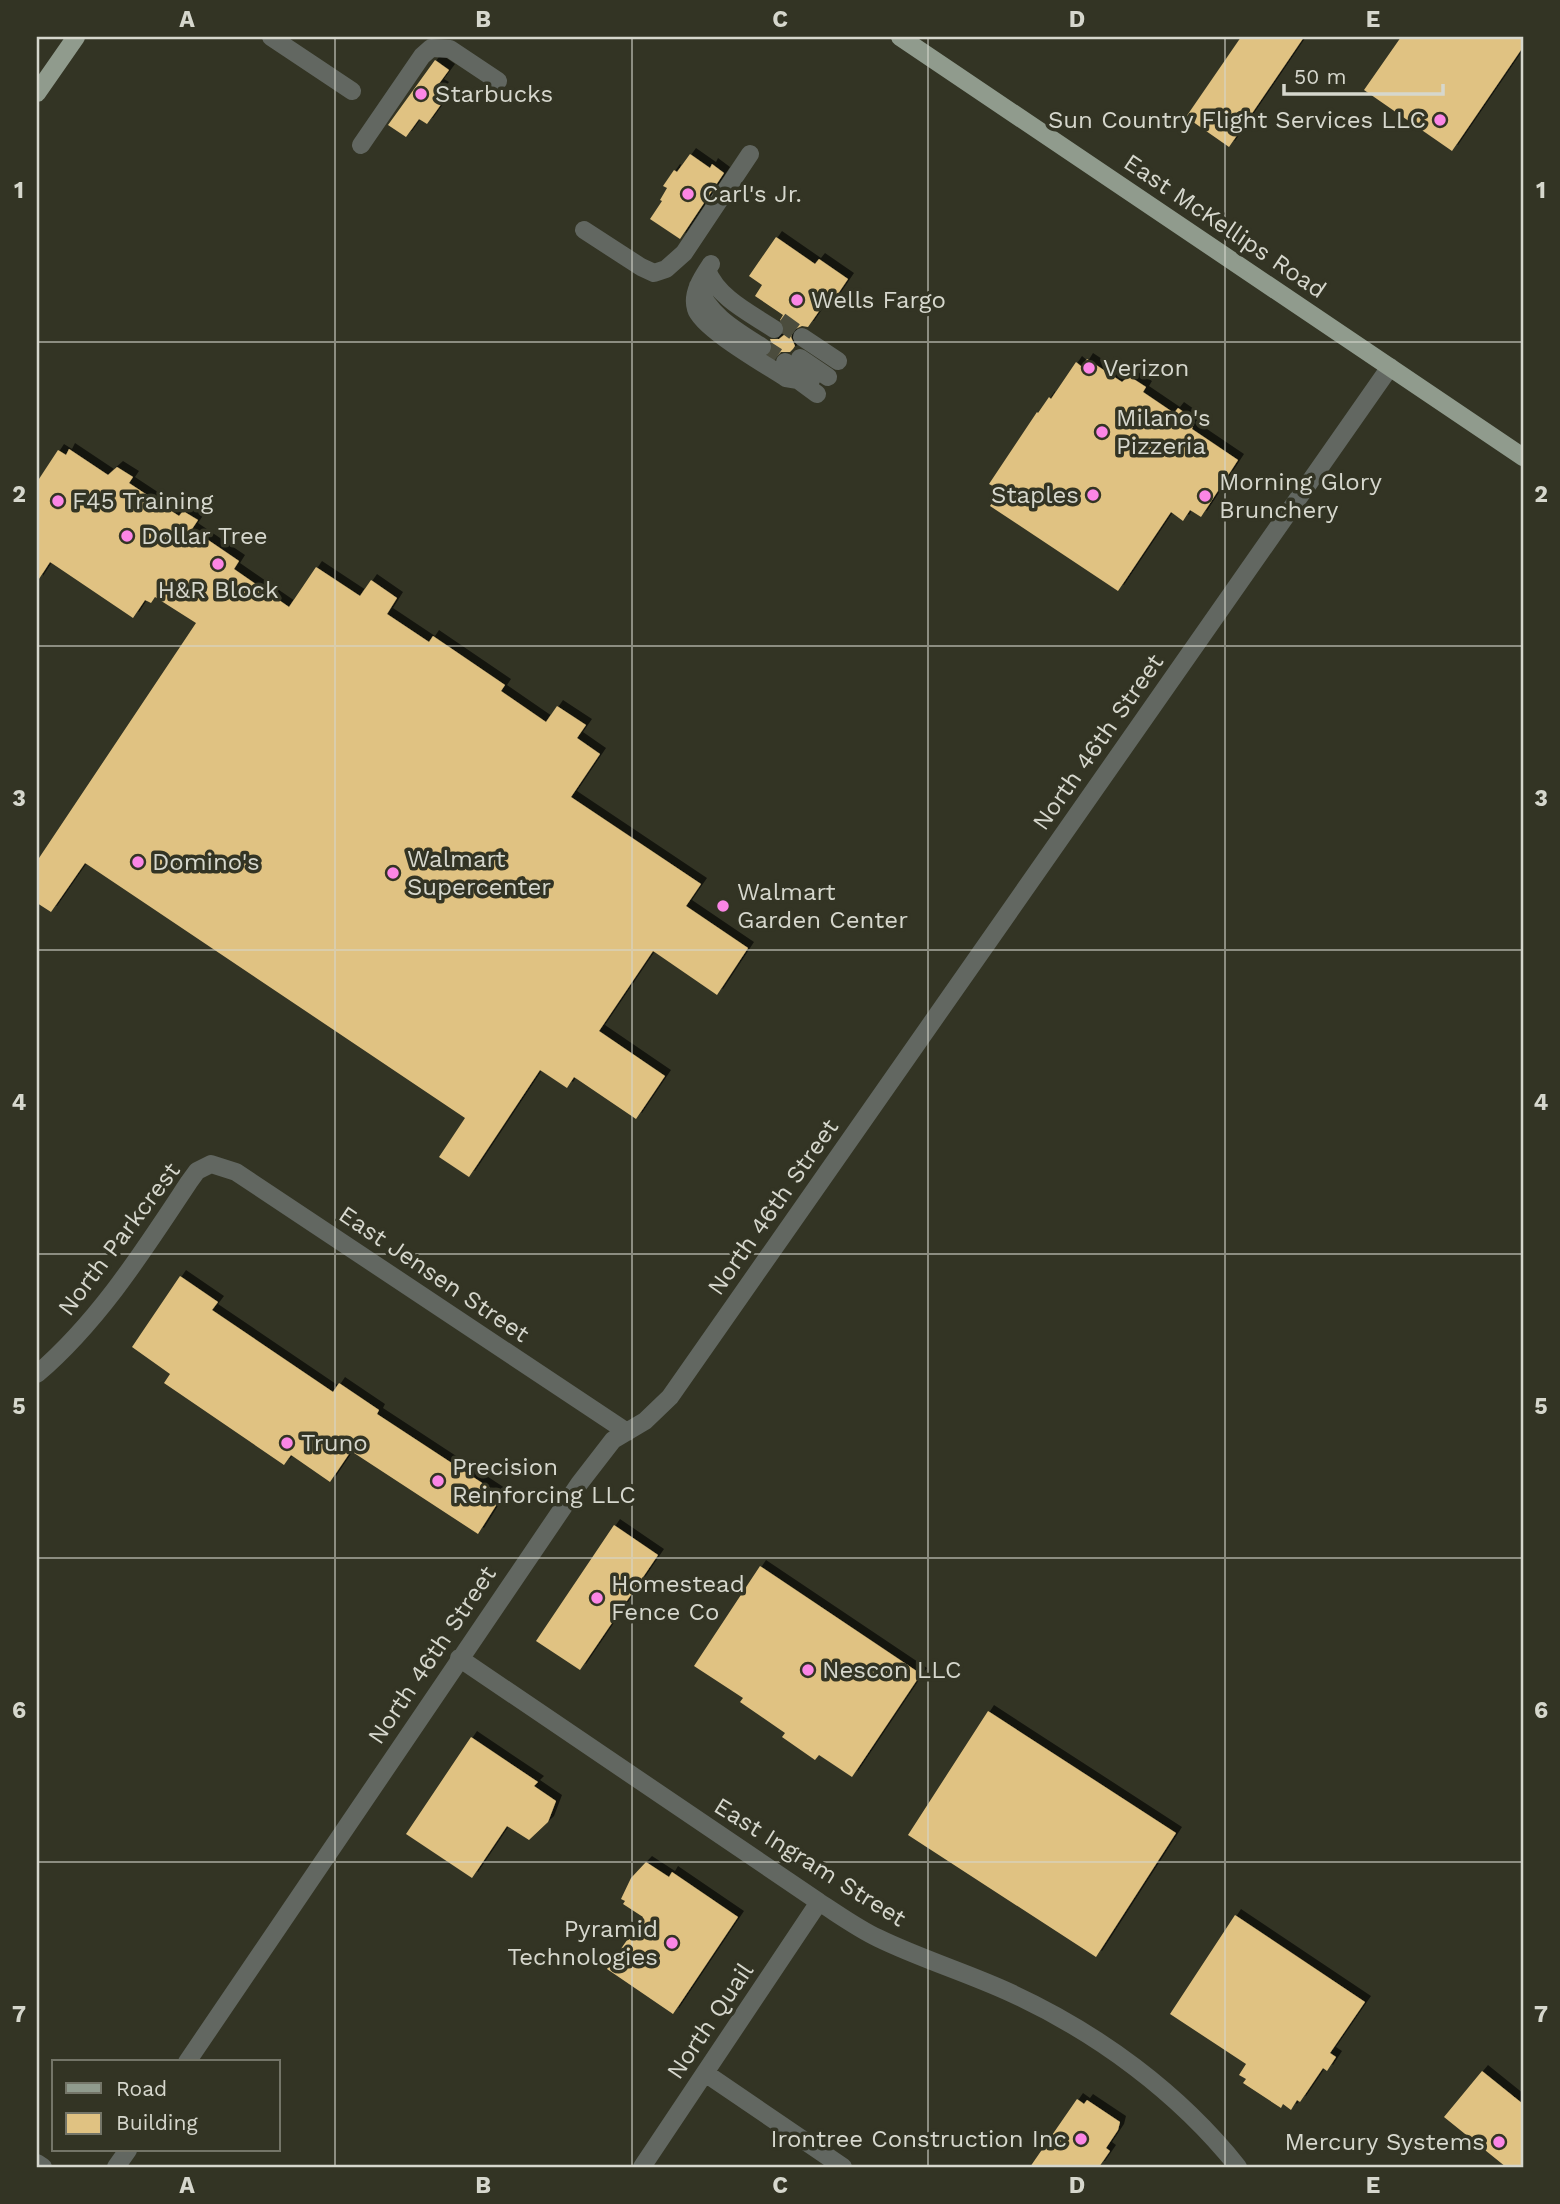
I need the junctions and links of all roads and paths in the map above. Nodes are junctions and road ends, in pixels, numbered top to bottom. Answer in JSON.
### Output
{"nodes":[{"id":1,"x":76,"y":37,"type":"edge"},
{"id":2,"x":271,"y":37,"type":"edge"},
{"id":3,"x":900,"y":37,"type":"edge"},
{"id":4,"x":498,"y":81,"type":"dead end"},
{"id":5,"x":352,"y":90,"type":"dead end"},
{"id":6,"x":37,"y":93,"type":"edge"},
{"id":7,"x":361,"y":145,"type":"dead end"},
{"id":8,"x":750,"y":154,"type":"dead end"},
{"id":9,"x":584,"y":230,"type":"dead end"},
{"id":10,"x":705,"y":275,"type":"junction"},
{"id":11,"x":1390,"y":367,"type":"junction"},
{"id":12,"x":827,"y":377,"type":"junction"},
{"id":13,"x":1523,"y":457,"type":"edge"},
{"id":14,"x":211,"y":1164,"type":"joint"},
{"id":15,"x":37,"y":1374,"type":"edge"},
{"id":16,"x":627,"y":1432,"type":"junction"},
{"id":17,"x":459,"y":1658,"type":"junction"},
{"id":18,"x":818,"y":1902,"type":"junction"},
{"id":19,"x":188,"y":2060,"type":"edge"},
{"id":20,"x":705,"y":2073,"type":"junction"},
{"id":21,"x":127,"y":2152,"type":"edge"},
{"id":22,"x":37,"y":2163,"type":"edge"},
{"id":23,"x":43,"y":2167,"type":"edge"},
{"id":24,"x":116,"y":2167,"type":"edge"},
{"id":25,"x":642,"y":2167,"type":"edge"},
{"id":26,"x":843,"y":2167,"type":"edge"},
{"id":27,"x":1238,"y":2167,"type":"edge"}],
"edges":[{"from":1,"to":6,"type":"main road"},
{"from":2,"to":5,"type":"street"},
{"from":3,"to":11,"type":"main road","name":"East McKellips Road"},
{"from":4,"to":7,"type":"street"},
{"from":8,"to":9,"type":"street"},
{"from":10,"to":10,"type":"street"},
{"from":10,"to":12,"type":"street"},
{"from":11,"to":13,"type":"main road","name":"East McKellips Road"},
{"from":11,"to":16,"type":"street","name":"North 46th Street"},
{"from":12,"to":12,"type":"street"},
{"from":14,"to":15,"type":"street","name":"North Parkcrest"},
{"from":14,"to":16,"type":"street","name":"East Jensen Street"},
{"from":16,"to":17,"type":"street","name":"North 46th Street"},
{"from":17,"to":18,"type":"street","name":"East Ingram Street"},
{"from":17,"to":19,"type":"street","name":"North 46th Street"},
{"from":18,"to":20,"type":"street","name":"North Quail"},
{"from":18,"to":27,"type":"street","name":"East Ingram Street"},
{"from":20,"to":25,"type":"street","name":"North Quail"},
{"from":20,"to":26,"type":"street"},
{"from":21,"to":24,"type":"street"},
{"from":22,"to":23,"type":"street"}]}
